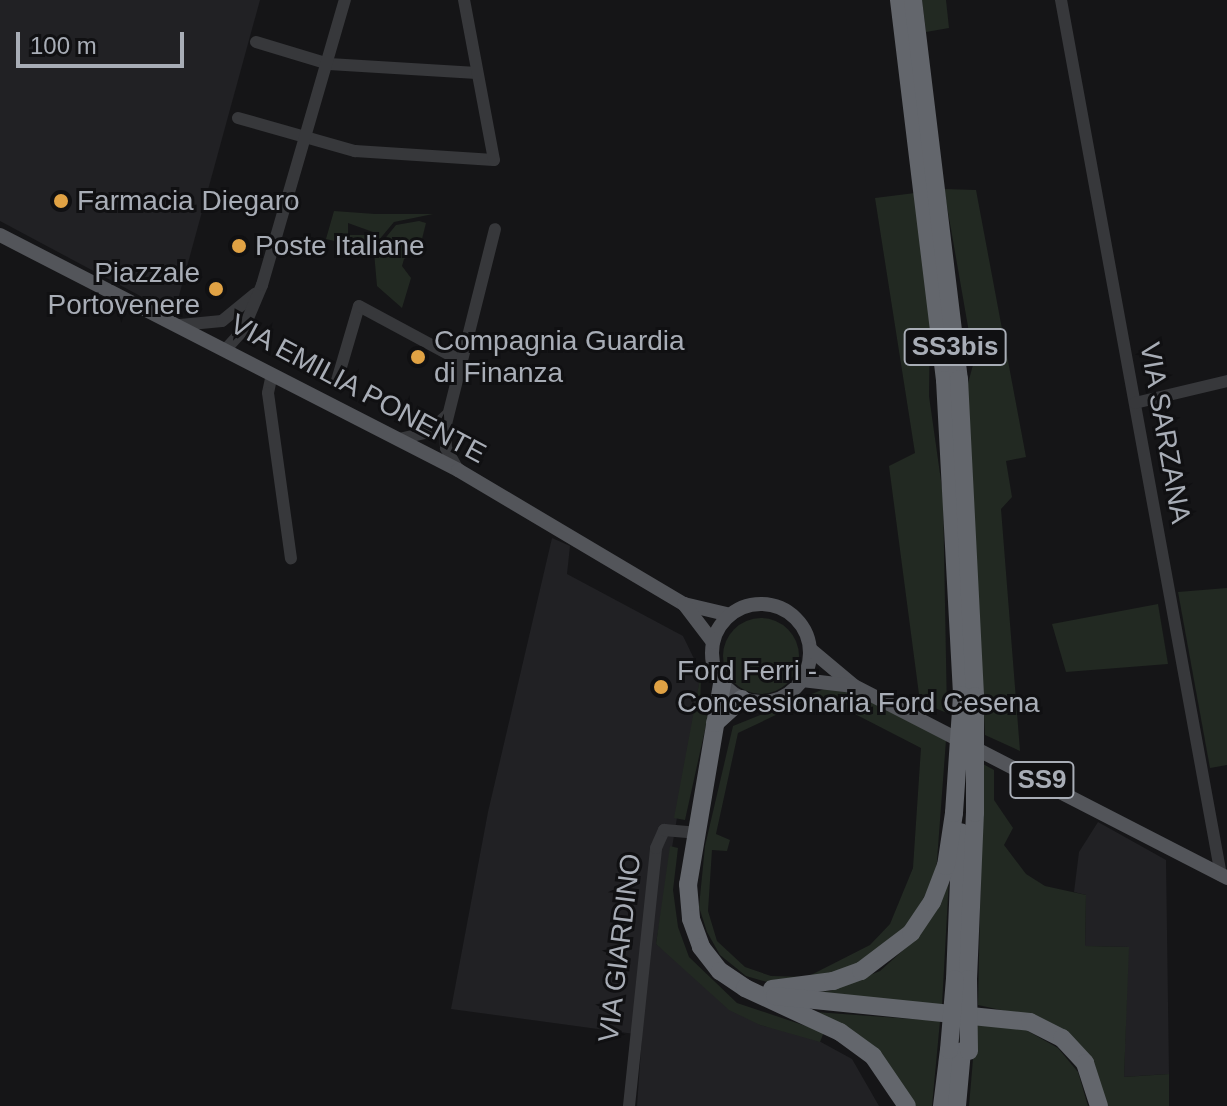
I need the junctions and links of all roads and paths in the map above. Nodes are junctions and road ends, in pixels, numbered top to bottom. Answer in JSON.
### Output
{"nodes":[{"id":1,"x":345,"y":0,"type":"edge"},
{"id":2,"x":464,"y":0,"type":"edge"},
{"id":3,"x":899,"y":0,"type":"edge"},
{"id":4,"x":913,"y":0,"type":"edge"},
{"id":5,"x":1061,"y":0,"type":"edge"},
{"id":6,"x":256,"y":42,"type":"dead end"},
{"id":7,"x":329,"y":64,"type":"junction"},
{"id":8,"x":477,"y":73,"type":"junction"},
{"id":9,"x":238,"y":118,"type":"dead end"},
{"id":10,"x":308,"y":139,"type":"junction"},
{"id":11,"x":495,"y":229,"type":"dead end"},
{"id":12,"x":0,"y":235,"type":"edge"},
{"id":13,"x":262,"y":285,"type":"junction"},
{"id":14,"x":228,"y":318,"type":"junction"},
{"id":15,"x":180,"y":325,"type":"junction"},
{"id":16,"x":243,"y":330,"type":"junction"},
{"id":17,"x":224,"y":348,"type":"junction"},
{"id":18,"x":461,"y":361,"type":"junction"},
{"id":19,"x":250,"y":362,"type":"junction"},
{"id":20,"x":272,"y":374,"type":"junction"},
{"id":21,"x":1227,"y":381,"type":"edge"},
{"id":22,"x":336,"y":384,"type":"dead end"},
{"id":23,"x":1135,"y":403,"type":"junction"},
{"id":24,"x":442,"y":426,"type":"junction"},
{"id":25,"x":399,"y":439,"type":"junction"},
{"id":26,"x":428,"y":455,"type":"junction"},
{"id":27,"x":458,"y":470,"type":"junction"},
{"id":28,"x":291,"y":558,"type":"dead end"},
{"id":29,"x":684,"y":604,"type":"junction"},
{"id":30,"x":730,"y":615,"type":"junction"},
{"id":31,"x":713,"y":642,"type":"junction"},
{"id":32,"x":810,"y":649,"type":"junction"},
{"id":33,"x":802,"y":680,"type":"junction"},
{"id":34,"x":722,"y":684,"type":"junction"},
{"id":35,"x":854,"y":686,"type":"junction"},
{"id":36,"x":968,"y":695,"type":"junction"},
{"id":37,"x":742,"y":699,"type":"junction"},
{"id":38,"x":715,"y":723,"type":"junction"},
{"id":39,"x":963,"y":813,"type":"junction"},
{"id":40,"x":696,"y":833,"type":"junction"},
{"id":41,"x":1224,"y":876,"type":"edge"},
{"id":42,"x":745,"y":988,"type":"junction"},
{"id":43,"x":960,"y":1051,"type":"junction"},
{"id":44,"x":629,"y":1106,"type":"edge"},
{"id":45,"x":907,"y":1106,"type":"edge"},
{"id":46,"x":942,"y":1106,"type":"edge"},
{"id":47,"x":957,"y":1106,"type":"edge"},
{"id":48,"x":965,"y":1106,"type":"edge"},
{"id":49,"x":1099,"y":1106,"type":"edge"}],
"edges":[{"from":1,"to":7,"type":"street"},
{"from":2,"to":8,"type":"street"},
{"from":3,"to":36,"type":"highway","number":"SS3bis"},
{"from":4,"to":36,"type":"highway","number":"SS3bis"},
{"from":5,"to":23,"type":"street","name":"VIA SARZANA"},
{"from":6,"to":7,"type":"street"},
{"from":7,"to":8,"type":"street"},
{"from":7,"to":10,"type":"street"},
{"from":8,"to":10,"type":"street"},
{"from":9,"to":10,"type":"street"},
{"from":10,"to":13,"type":"street"},
{"from":11,"to":18,"type":"street"},
{"from":12,"to":15,"type":"main road","name":"VIA EMILIA PONENTE"},
{"from":13,"to":14,"type":"street"},
{"from":13,"to":16,"type":"street"},
{"from":14,"to":15,"type":"street"},
{"from":14,"to":17,"type":"street"},
{"from":15,"to":17,"type":"main road","name":"VIA EMILIA PONENTE"},
{"from":16,"to":17,"type":"street"},
{"from":16,"to":19,"type":"street"},
{"from":17,"to":19,"type":"main road","name":"VIA EMILIA PONENTE"},
{"from":18,"to":22,"type":"street"},
{"from":18,"to":24,"type":"street"},
{"from":19,"to":20,"type":"main road","name":"VIA EMILIA PONENTE"},
{"from":20,"to":25,"type":"main road","name":"VIA EMILIA PONENTE"},
{"from":20,"to":28,"type":"street"},
{"from":21,"to":23,"type":"street"},
{"from":23,"to":41,"type":"street","name":"VIA SARZANA"},
{"from":24,"to":25,"type":"street"},
{"from":24,"to":26,"type":"street"},
{"from":24,"to":27,"type":"street"},
{"from":25,"to":26,"type":"main road","name":"VIA EMILIA PONENTE"},
{"from":26,"to":27,"type":"main road","name":"VIA EMILIA PONENTE"},
{"from":27,"to":29,"type":"main road","name":"VIA EMILIA PONENTE"},
{"from":29,"to":30,"type":"main road","name":"VIA EMILIA PONENTE"},
{"from":29,"to":31,"type":"main road","name":"VIA EMILIA PONENTE"},
{"from":30,"to":31,"type":"main road"},
{"from":30,"to":32,"type":"main road"},
{"from":31,"to":34,"type":"main road"},
{"from":32,"to":33,"type":"main road"},
{"from":32,"to":35,"type":"main road","number":"SS9"},
{"from":33,"to":35,"type":"main road","number":"SS9"},
{"from":33,"to":37,"type":"main road"},
{"from":34,"to":37,"type":"main road"},
{"from":34,"to":38,"type":"highway"},
{"from":35,"to":41,"type":"main road","number":"SS9"},
{"from":36,"to":39,"type":"highway","bridge":true},
{"from":37,"to":38,"type":"highway"},
{"from":38,"to":40,"type":"highway"},
{"from":39,"to":42,"type":"highway"},
{"from":39,"to":43,"type":"highway","bridge":true},
{"from":40,"to":42,"type":"highway"},
{"from":40,"to":44,"type":"street","name":"VIA GIARDINO"},
{"from":42,"to":45,"type":"highway"},
{"from":42,"to":49,"type":"highway"},
{"from":43,"to":46,"type":"highway"},
{"from":43,"to":47,"type":"highway"},
{"from":43,"to":48,"type":"highway"}]}
